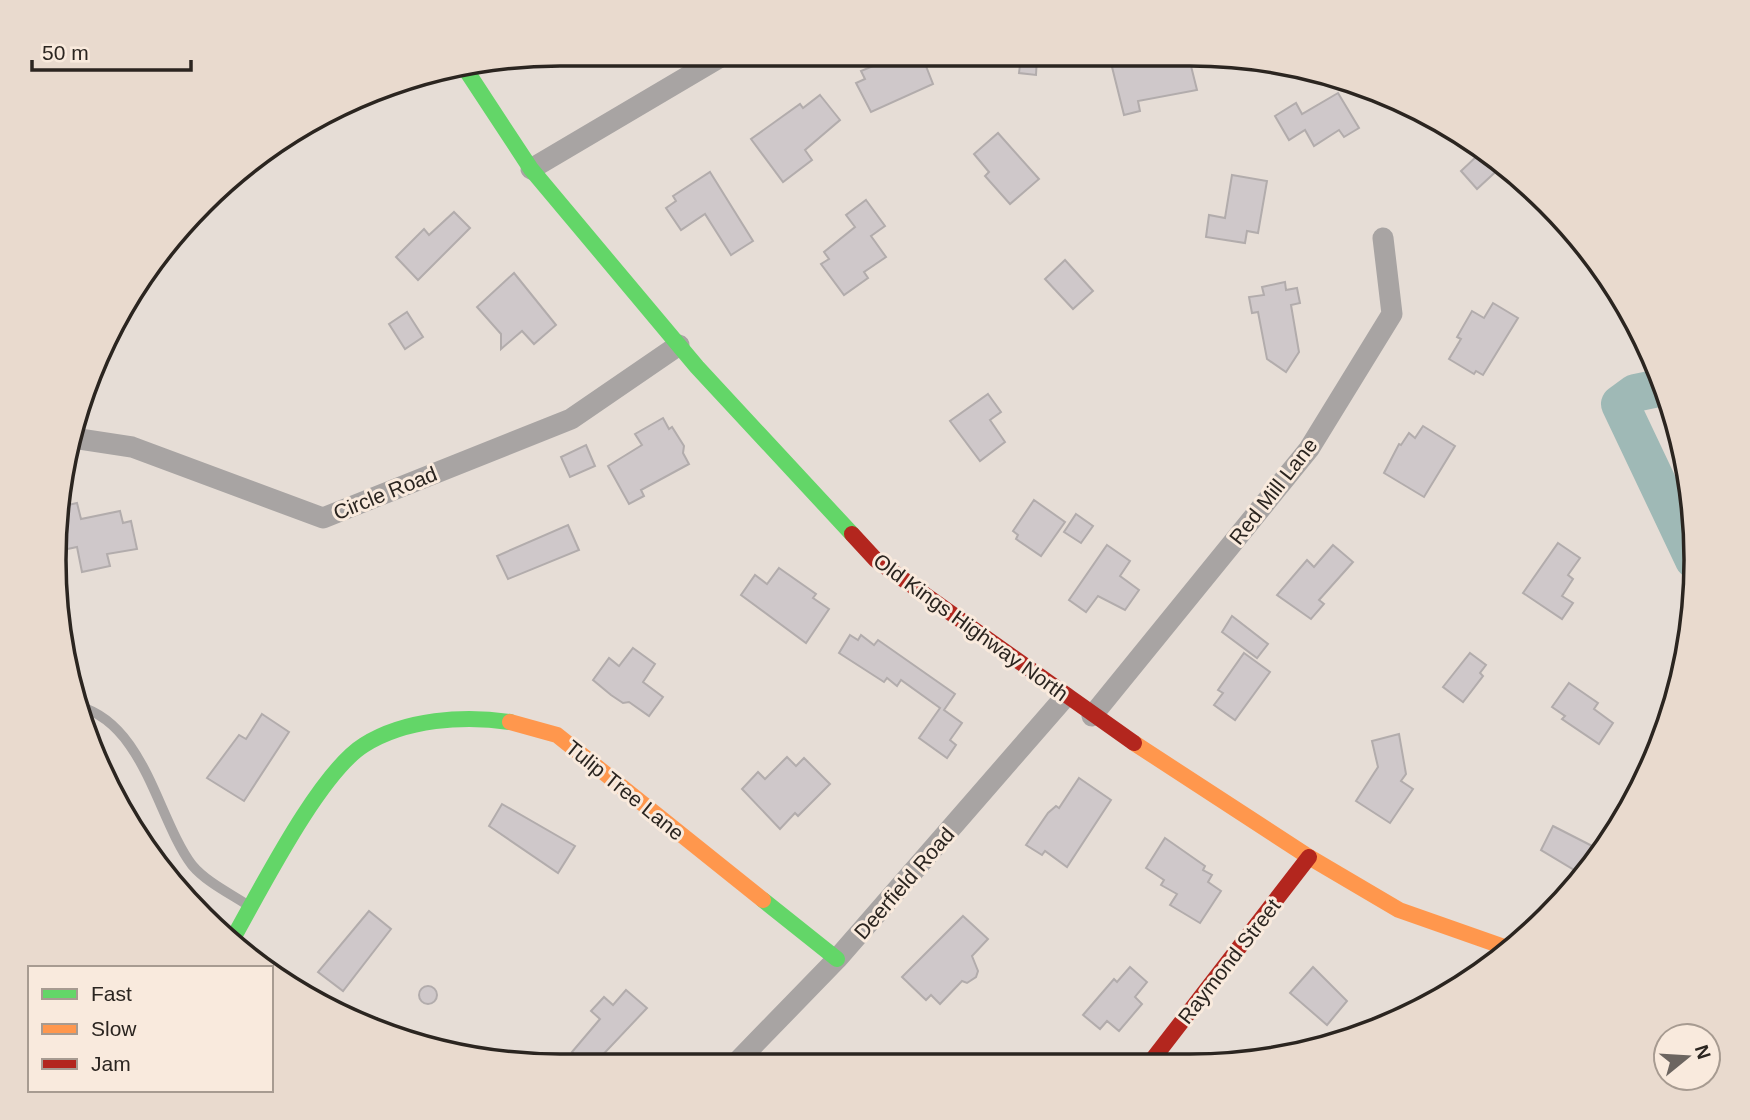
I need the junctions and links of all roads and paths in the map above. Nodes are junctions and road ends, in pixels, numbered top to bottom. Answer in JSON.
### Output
{"nodes":[{"id":1,"x":705,"y":66,"type":"edge"},
{"id":2,"x":469,"y":75,"type":"edge"},
{"id":3,"x":531,"y":169,"type":"junction"},
{"id":4,"x":1383,"y":238,"type":"dead end"},
{"id":5,"x":679,"y":345,"type":"junction"},
{"id":6,"x":81,"y":439,"type":"edge"},
{"id":7,"x":1065,"y":697,"type":"junction"},
{"id":8,"x":91,"y":713,"type":"edge"},
{"id":9,"x":1092,"y":716,"type":"junction"},
{"id":10,"x":1309,"y":857,"type":"junction"},
{"id":11,"x":251,"y":908,"type":"junction"},
{"id":12,"x":237,"y":932,"type":"edge"},
{"id":13,"x":1498,"y":945,"type":"edge"},
{"id":14,"x":837,"y":959,"type":"junction"},
{"id":15,"x":745,"y":1054,"type":"edge"},
{"id":16,"x":1157,"y":1054,"type":"edge"}],
"edges":[{"from":1,"to":3,"type":"street"},
{"from":2,"to":3,"type":"main road","name":"Old Kings Highway North"},
{"from":3,"to":5,"type":"main road","name":"Old Kings Highway North"},
{"from":4,"to":9,"type":"street","name":"Red Mill Lane"},
{"from":5,"to":6,"type":"street","name":"Circle Road"},
{"from":5,"to":7,"type":"main road","name":"Old Kings Highway North"},
{"from":7,"to":9,"type":"main road","name":"Old Kings Highway North"},
{"from":7,"to":14,"type":"street","name":"Deerfield Road"},
{"from":8,"to":11,"type":"lane"},
{"from":9,"to":10,"type":"main road","name":"Old Kings Highway North"},
{"from":10,"to":13,"type":"main road","name":"Old Kings Highway North"},
{"from":10,"to":16,"type":"main road","name":"Raymond Street"},
{"from":11,"to":12,"type":"main road","name":"Tulip Tree Lane"},
{"from":11,"to":14,"type":"main road","name":"Tulip Tree Lane"},
{"from":14,"to":15,"type":"street","name":"Deerfield Road"}]}
